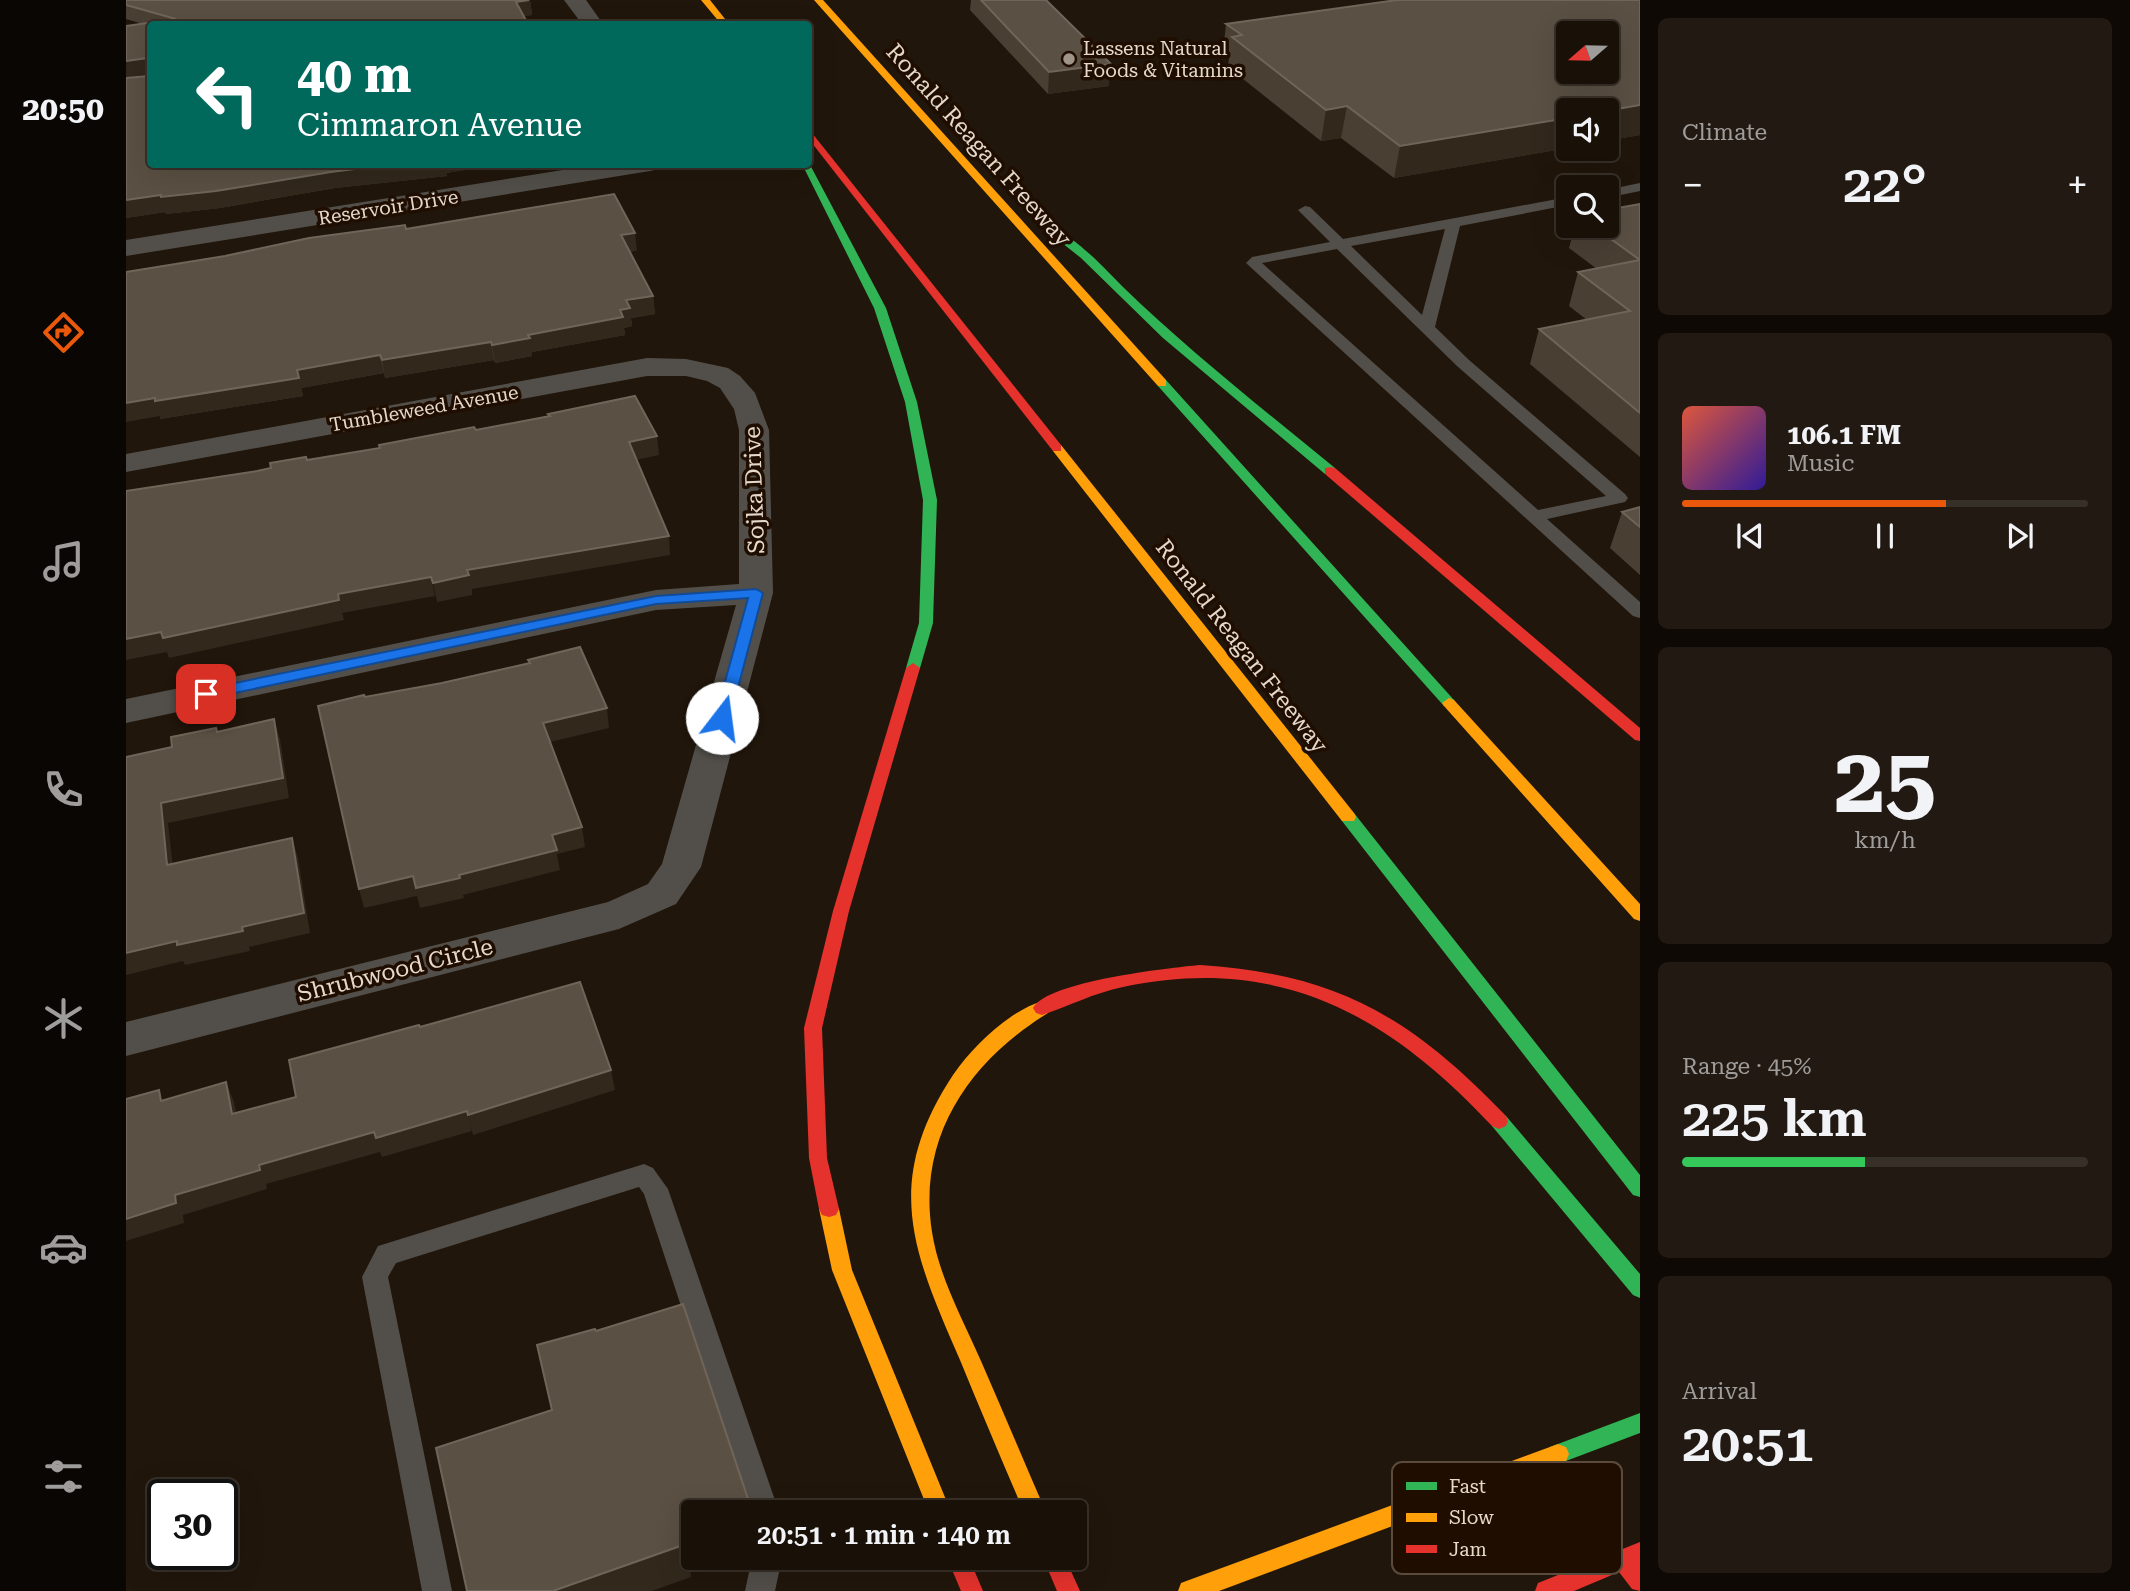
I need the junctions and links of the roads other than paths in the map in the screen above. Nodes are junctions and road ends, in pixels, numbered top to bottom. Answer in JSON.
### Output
{"nodes":[{"id":1,"x":575,"y":0,"type":"edge"},
{"id":2,"x":705,"y":0,"type":"edge"},
{"id":3,"x":818,"y":0,"type":"edge"},
{"id":4,"x":590,"y":21,"type":"edge"},
{"id":5,"x":722,"y":21,"type":"edge"},
{"id":6,"x":812,"y":136,"type":"edge"},
{"id":7,"x":954,"y":152,"type":"junction"},
{"id":8,"x":625,"y":168,"type":"edge"},
{"id":9,"x":809,"y":168,"type":"edge"},
{"id":10,"x":1640,"y":187,"type":"edge"},
{"id":11,"x":1619,"y":191,"type":"edge"},
{"id":12,"x":1556,"y":203,"type":"edge"},
{"id":13,"x":1305,"y":210,"type":"dead end"},
{"id":14,"x":1454,"y":223,"type":"junction"},
{"id":15,"x":1342,"y":243,"type":"junction"},
{"id":16,"x":126,"y":248,"type":"edge"},
{"id":17,"x":1427,"y":327,"type":"junction"},
{"id":18,"x":722,"y":377,"type":"joint"},
{"id":19,"x":126,"y":463,"type":"edge"},
{"id":20,"x":1536,"y":516,"type":"junction"},
{"id":21,"x":756,"y":593,"type":"junction"},
{"id":22,"x":1640,"y":612,"type":"edge"},
{"id":23,"x":126,"y":710,"type":"edge"},
{"id":24,"x":1640,"y":736,"type":"edge"},
{"id":25,"x":1571,"y":837,"type":"junction"},
{"id":26,"x":662,"y":894,"type":"joint"},
{"id":27,"x":1640,"y":900,"type":"edge"},
{"id":28,"x":1640,"y":915,"type":"edge"},
{"id":29,"x":126,"y":1038,"type":"edge"},
{"id":30,"x":1640,"y":1189,"type":"edge"},
{"id":31,"x":1640,"y":1289,"type":"edge"},
{"id":32,"x":1640,"y":1423,"type":"edge"},
{"id":33,"x":1535,"y":1462,"type":"edge"},
{"id":34,"x":760,"y":1500,"type":"edge"},
{"id":35,"x":935,"y":1500,"type":"edge"},
{"id":36,"x":1030,"y":1500,"type":"edge"},
{"id":37,"x":1392,"y":1515,"type":"edge"},
{"id":38,"x":1640,"y":1553,"type":"edge"},
{"id":39,"x":1623,"y":1560,"type":"joint"},
{"id":40,"x":764,"y":1570,"type":"edge"},
{"id":41,"x":963,"y":1570,"type":"edge"},
{"id":42,"x":1059,"y":1570,"type":"edge"},
{"id":43,"x":1588,"y":1574,"type":"edge"},
{"id":44,"x":1640,"y":1581,"type":"edge"},
{"id":45,"x":437,"y":1591,"type":"edge"},
{"id":46,"x":760,"y":1591,"type":"edge"},
{"id":47,"x":972,"y":1591,"type":"edge"},
{"id":48,"x":1069,"y":1591,"type":"edge"},
{"id":49,"x":1189,"y":1591,"type":"edge"},
{"id":50,"x":1546,"y":1591,"type":"edge"}],
"edges":[{"from":1,"to":4,"type":"street"},
{"from":2,"to":5,"type":"main road"},
{"from":3,"to":7,"type":"main road","name":"Ronald Reagan Freeway"},
{"from":6,"to":30,"type":"main road","name":"Ronald Reagan Freeway"},
{"from":7,"to":24,"type":"main road"},
{"from":7,"to":25,"type":"main road","name":"Ronald Reagan Freeway"},
{"from":8,"to":16,"type":"street","name":"Reservoir Drive"},
{"from":9,"to":35,"type":"main road"},
{"from":10,"to":11,"type":"lane"},
{"from":12,"to":14,"type":"lane"},
{"from":13,"to":15,"type":"lane"},
{"from":14,"to":15,"type":"lane"},
{"from":14,"to":17,"type":"lane"},
{"from":15,"to":17,"type":"lane"},
{"from":15,"to":20,"type":"lane"},
{"from":17,"to":20,"type":"lane"},
{"from":18,"to":19,"type":"street","name":"Tumbleweed Avenue"},
{"from":18,"to":21,"type":"street","name":"Sojka Drive"},
{"from":20,"to":22,"type":"lane"},
{"from":21,"to":23,"type":"street"},
{"from":21,"to":26,"type":"street","name":"Sojka Drive"},
{"from":25,"to":27,"type":"main road"},
{"from":25,"to":28,"type":"main road","name":"Ronald Reagan Freeway"},
{"from":26,"to":29,"type":"street","name":"Shrubwood Circle"},
{"from":31,"to":36,"type":"main road"},
{"from":32,"to":33,"type":"main road"},
{"from":34,"to":45,"type":"lane"},
{"from":37,"to":49,"type":"main road"},
{"from":38,"to":39,"type":"main road"},
{"from":39,"to":44,"type":"main road"},
{"from":40,"to":46,"type":"lane"},
{"from":41,"to":47,"type":"main road"},
{"from":42,"to":48,"type":"main road"},
{"from":43,"to":50,"type":"main road"}]}
